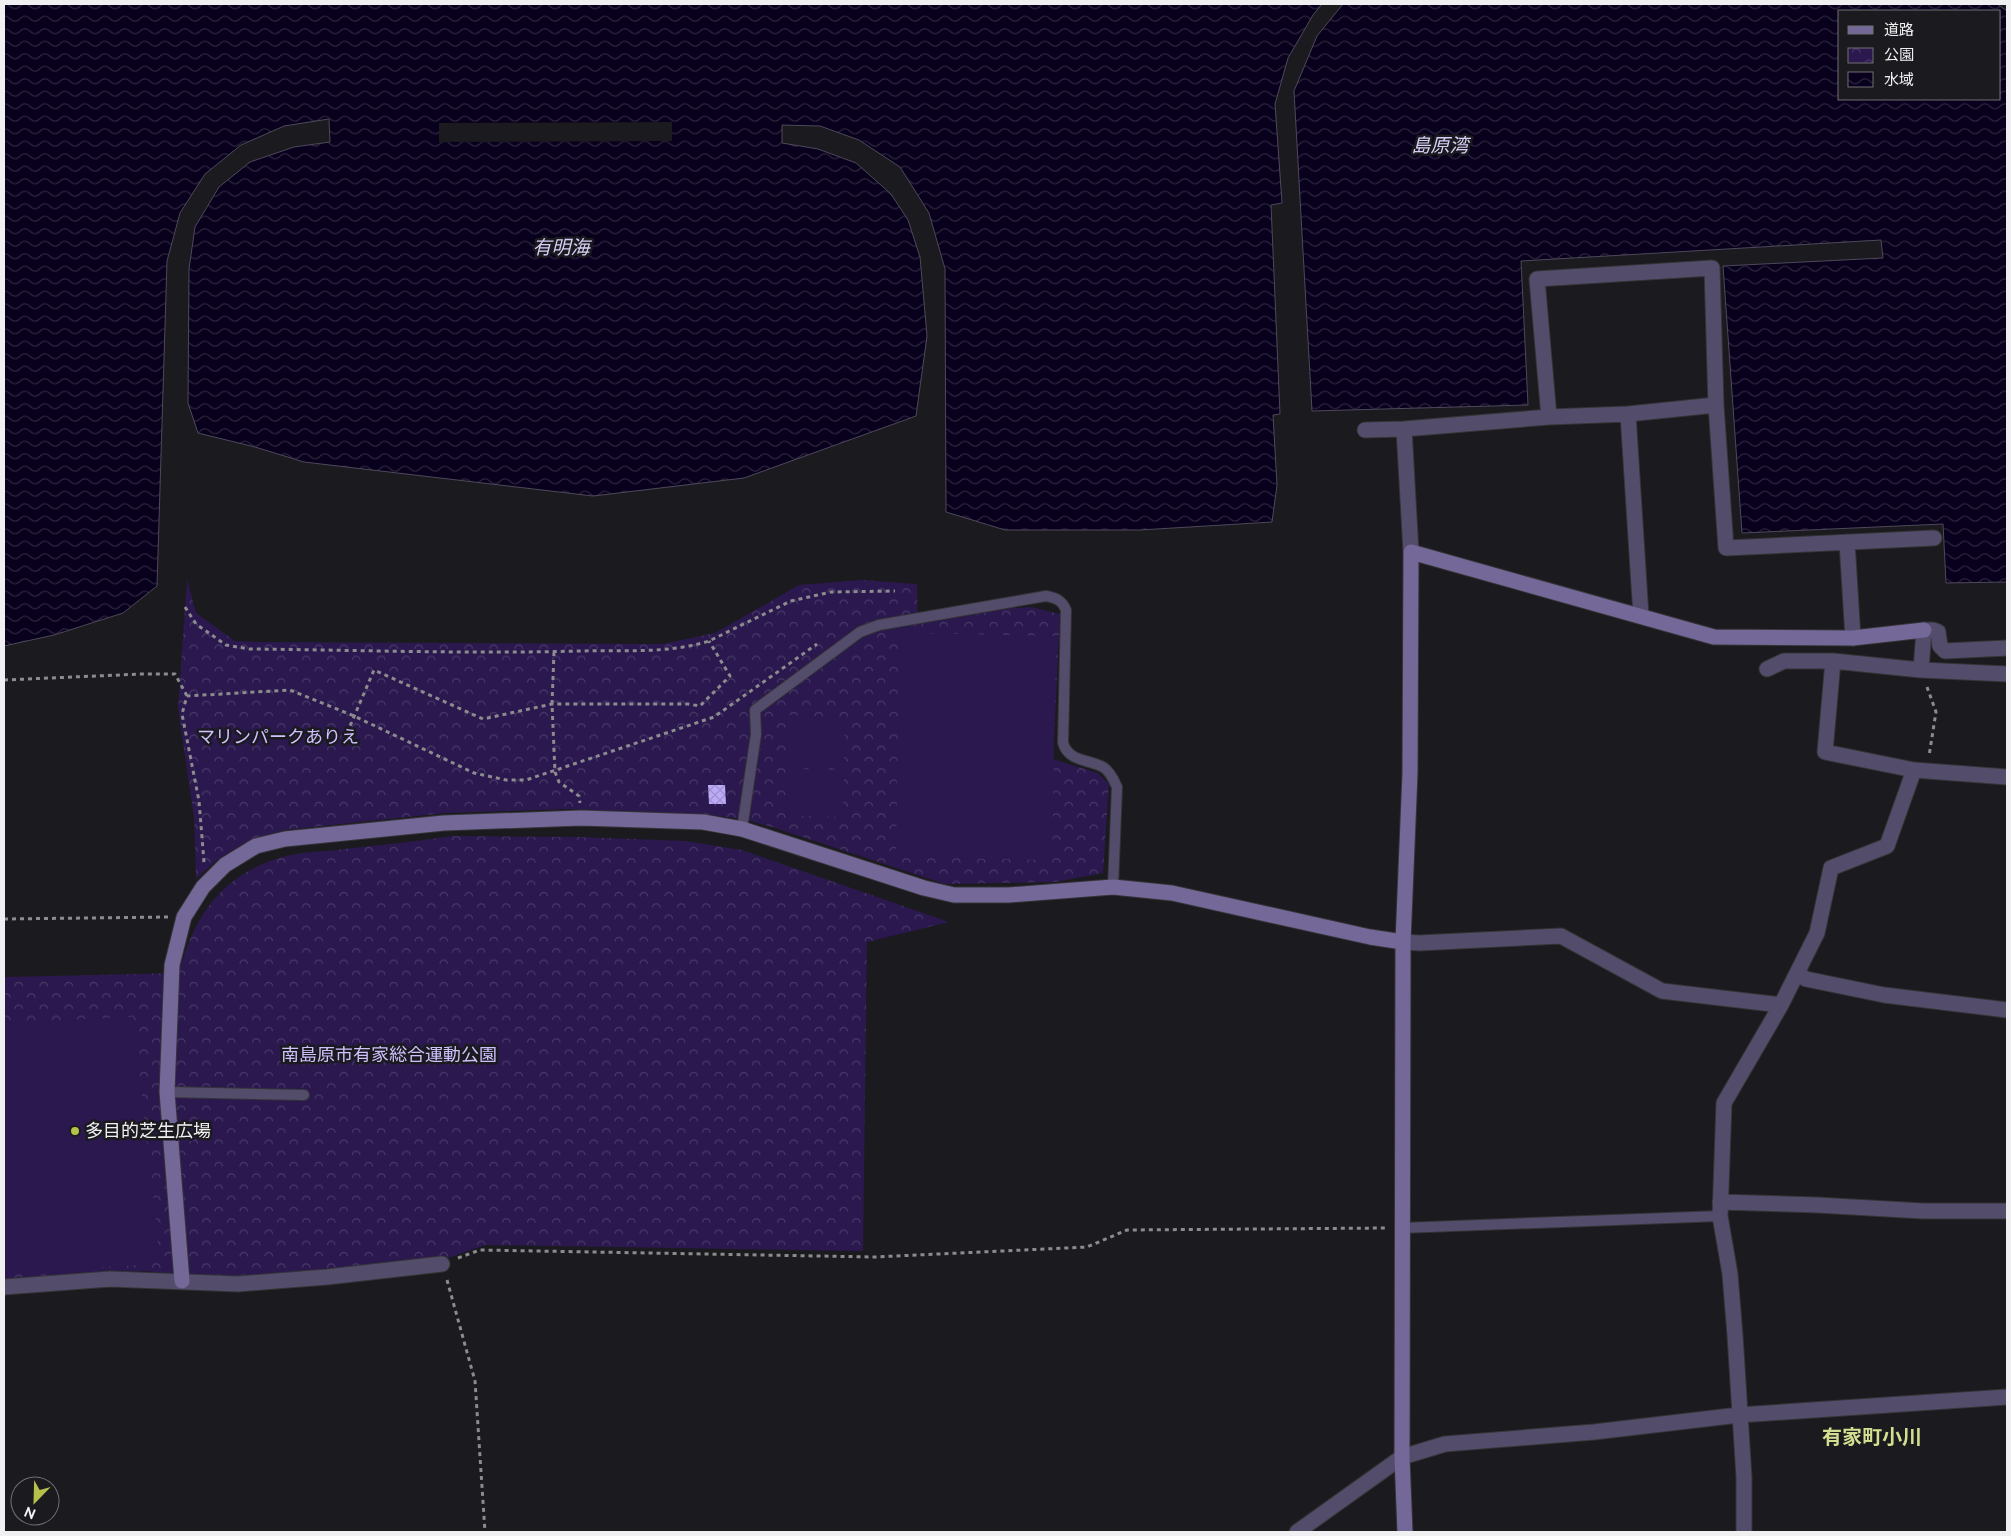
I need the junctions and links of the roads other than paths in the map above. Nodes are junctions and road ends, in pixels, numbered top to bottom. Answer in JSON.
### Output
{"nodes":[{"id":1,"x":1716,"y":405,"type":"junction"},
{"id":2,"x":1628,"y":414,"type":"junction"},
{"id":3,"x":1549,"y":417,"type":"junction"},
{"id":4,"x":1404,"y":429,"type":"junction"},
{"id":5,"x":1365,"y":430,"type":"dead end"},
{"id":6,"x":1934,"y":538,"type":"dead end"},
{"id":7,"x":1847,"y":542,"type":"junction"},
{"id":8,"x":1411,"y":552,"type":"junction"},
{"id":9,"x":1640,"y":616,"type":"junction"},
{"id":10,"x":1924,"y":630,"type":"junction"},
{"id":11,"x":1853,"y":638,"type":"junction"},
{"id":12,"x":2007,"y":648,"type":"edge"},
{"id":13,"x":1832,"y":662,"type":"junction"},
{"id":14,"x":1767,"y":669,"type":"dead end"},
{"id":15,"x":1921,"y":670,"type":"junction"},
{"id":16,"x":2007,"y":674,"type":"edge"},
{"id":17,"x":1920,"y":771,"type":"junction"},
{"id":18,"x":2007,"y":777,"type":"edge"},
{"id":19,"x":742,"y":828,"type":"junction"},
{"id":20,"x":1113,"y":887,"type":"junction"},
{"id":21,"x":1403,"y":942,"type":"junction"},
{"id":22,"x":1797,"y":973,"type":"junction"},
{"id":23,"x":1781,"y":1005,"type":"junction"},
{"id":24,"x":2007,"y":1010,"type":"edge"},
{"id":25,"x":167,"y":1092,"type":"junction"},
{"id":26,"x":304,"y":1095,"type":"dead end"},
{"id":27,"x":1720,"y":1209,"type":"junction"},
{"id":28,"x":2007,"y":1211,"type":"edge"},
{"id":29,"x":1402,"y":1228,"type":"junction"},
{"id":30,"x":442,"y":1264,"type":"road end"},
{"id":31,"x":182,"y":1281,"type":"junction"},
{"id":32,"x":4,"y":1287,"type":"edge"},
{"id":33,"x":2007,"y":1397,"type":"edge"},
{"id":34,"x":1739,"y":1415,"type":"junction"},
{"id":35,"x":1402,"y":1457,"type":"junction"},
{"id":36,"x":1297,"y":1532,"type":"edge"},
{"id":37,"x":1405,"y":1532,"type":"edge"},
{"id":38,"x":1744,"y":1532,"type":"edge"}],
"edges":[{"from":1,"to":2,"type":"street"},
{"from":1,"to":3,"type":"street"},
{"from":1,"to":7,"type":"street"},
{"from":2,"to":3,"type":"street"},
{"from":2,"to":9,"type":"street"},
{"from":3,"to":4,"type":"street"},
{"from":4,"to":5,"type":"street"},
{"from":4,"to":8,"type":"street"},
{"from":6,"to":7,"type":"street"},
{"from":7,"to":11,"type":"street"},
{"from":8,"to":9,"type":"street"},
{"from":8,"to":21,"type":"street"},
{"from":9,"to":11,"type":"street"},
{"from":10,"to":11,"type":"street"},
{"from":10,"to":12,"type":"street"},
{"from":10,"to":15,"type":"street"},
{"from":13,"to":14,"type":"street"},
{"from":13,"to":15,"type":"street"},
{"from":13,"to":17,"type":"street"},
{"from":15,"to":16,"type":"street"},
{"from":17,"to":18,"type":"street"},
{"from":17,"to":22,"type":"street"},
{"from":19,"to":20,"type":"street"},
{"from":19,"to":20,"type":"lane"},
{"from":19,"to":25,"type":"street"},
{"from":20,"to":21,"type":"street"},
{"from":21,"to":23,"type":"street"},
{"from":21,"to":29,"type":"street"},
{"from":22,"to":23,"type":"street"},
{"from":22,"to":24,"type":"street"},
{"from":23,"to":27,"type":"street"},
{"from":25,"to":26,"type":"lane"},
{"from":25,"to":31,"type":"street"},
{"from":27,"to":28,"type":"street"},
{"from":27,"to":29,"type":"lane"},
{"from":27,"to":34,"type":"street"},
{"from":29,"to":35,"type":"street"},
{"from":30,"to":31,"type":"street"},
{"from":31,"to":32,"type":"street"},
{"from":33,"to":34,"type":"street"},
{"from":34,"to":35,"type":"street"},
{"from":34,"to":38,"type":"street"},
{"from":35,"to":36,"type":"street"},
{"from":35,"to":37,"type":"street"}]}
